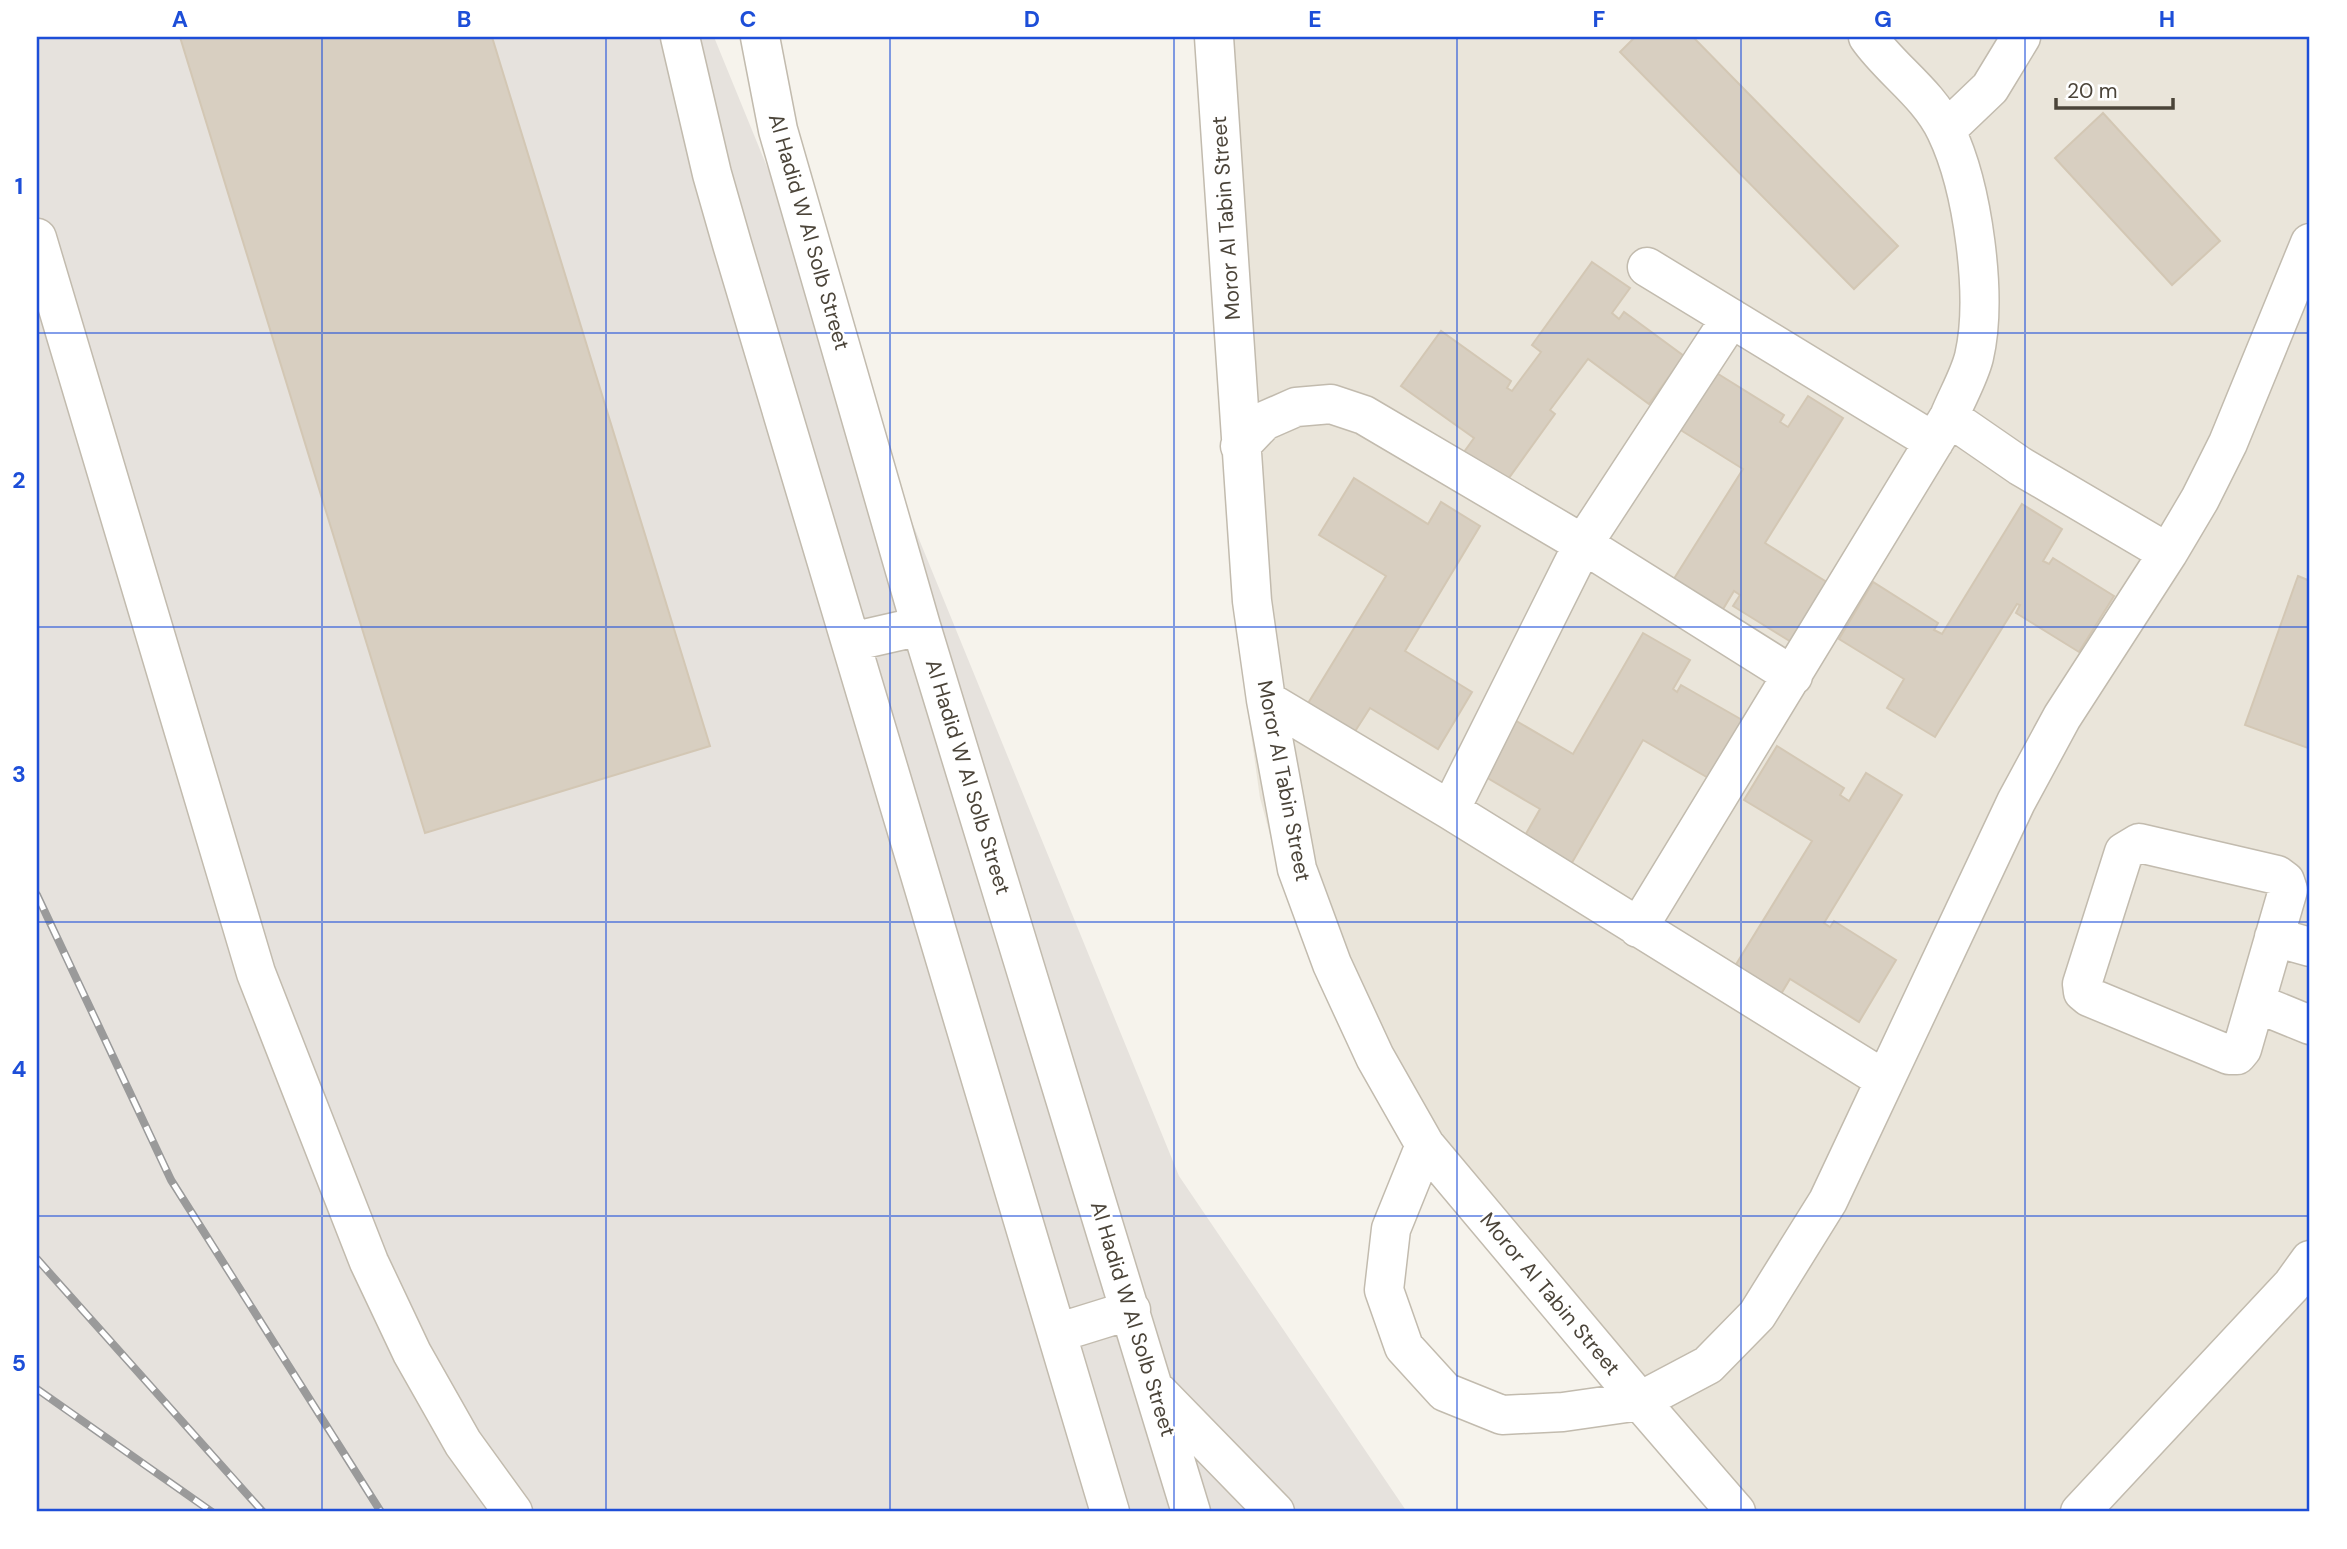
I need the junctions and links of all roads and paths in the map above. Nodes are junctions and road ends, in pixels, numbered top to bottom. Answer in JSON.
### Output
{"nodes":[{"id":1,"x":680,"y":37,"type":"edge"},
{"id":2,"x":760,"y":37,"type":"edge"},
{"id":3,"x":1214,"y":37,"type":"edge"},
{"id":4,"x":1868,"y":37,"type":"edge"},
{"id":5,"x":2021,"y":37,"type":"edge"},
{"id":6,"x":1946,"y":130,"type":"junction"},
{"id":7,"x":37,"y":238,"type":"edge"},
{"id":8,"x":2310,"y":243,"type":"edge"},
{"id":9,"x":1647,"y":267,"type":"dead end"},
{"id":10,"x":1731,"y":318,"type":"junction"},
{"id":11,"x":1942,"y":429,"type":"junction"},
{"id":12,"x":1240,"y":446,"type":"junction"},
{"id":13,"x":1583,"y":544,"type":"junction"},
{"id":14,"x":2168,"y":553,"type":"junction"},
{"id":15,"x":921,"y":626,"type":"junction"},
{"id":16,"x":852,"y":642,"type":"junction"},
{"id":17,"x":1793,"y":676,"type":"junction"},
{"id":18,"x":1266,"y":700,"type":"junction"},
{"id":19,"x":1450,"y":810,"type":"junction"},
{"id":20,"x":1638,"y":928,"type":"junction"},
{"id":21,"x":2274,"y":937,"type":"junction"},
{"id":22,"x":2310,"y":947,"type":"edge"},
{"id":23,"x":2256,"y":1003,"type":"junction"},
{"id":24,"x":2310,"y":1025,"type":"edge"},
{"id":25,"x":1885,"y":1080,"type":"junction"},
{"id":26,"x":1425,"y":1145,"type":"junction"},
{"id":27,"x":2310,"y":1260,"type":"edge"},
{"id":28,"x":1131,"y":1310,"type":"junction"},
{"id":29,"x":1057,"y":1333,"type":"junction"},
{"id":30,"x":1154,"y":1388,"type":"junction"},
{"id":31,"x":1640,"y":1401,"type":"junction"},
{"id":32,"x":513,"y":1512,"type":"edge"},
{"id":33,"x":1110,"y":1512,"type":"edge"},
{"id":34,"x":1191,"y":1512,"type":"edge"},
{"id":35,"x":1275,"y":1512,"type":"edge"},
{"id":36,"x":1736,"y":1512,"type":"edge"},
{"id":37,"x":2080,"y":1512,"type":"edge"}],
"edges":[{"from":1,"to":16,"type":"street"},
{"from":2,"to":15,"type":"street","name":"Al Hadid W Al Solb Street"},
{"from":3,"to":12,"type":"street","name":"Moror Al Tabin Street"},
{"from":4,"to":6,"type":"street"},
{"from":5,"to":6,"type":"street"},
{"from":6,"to":11,"type":"street"},
{"from":7,"to":32,"type":"street"},
{"from":8,"to":14,"type":"street"},
{"from":9,"to":10,"type":"street"},
{"from":10,"to":11,"type":"street"},
{"from":10,"to":13,"type":"street"},
{"from":11,"to":14,"type":"street"},
{"from":11,"to":17,"type":"street"},
{"from":12,"to":13,"type":"street"},
{"from":12,"to":18,"type":"street","name":"Moror Al Tabin Street"},
{"from":13,"to":17,"type":"street"},
{"from":13,"to":19,"type":"street"},
{"from":14,"to":25,"type":"street"},
{"from":15,"to":16,"type":"street"},
{"from":15,"to":28,"type":"street","name":"Al Hadid W Al Solb Street"},
{"from":16,"to":29,"type":"street"},
{"from":17,"to":20,"type":"street"},
{"from":18,"to":19,"type":"street"},
{"from":18,"to":26,"type":"street","name":"Moror Al Tabin Street"},
{"from":19,"to":20,"type":"street"},
{"from":20,"to":25,"type":"street"},
{"from":21,"to":22,"type":"street"},
{"from":21,"to":23,"type":"street"},
{"from":21,"to":23,"type":"street"},
{"from":23,"to":24,"type":"street"},
{"from":25,"to":31,"type":"street"},
{"from":26,"to":31,"type":"street","name":"Moror Al Tabin Street"},
{"from":26,"to":31,"type":"street"},
{"from":27,"to":37,"type":"street"},
{"from":28,"to":29,"type":"street"},
{"from":28,"to":30,"type":"street","name":"Al Hadid W Al Solb Street"},
{"from":29,"to":33,"type":"street"},
{"from":30,"to":34,"type":"street","name":"Al Hadid W Al Solb Street"},
{"from":30,"to":35,"type":"street"},
{"from":31,"to":36,"type":"street","name":"Moror Al Tabin Street"}]}
